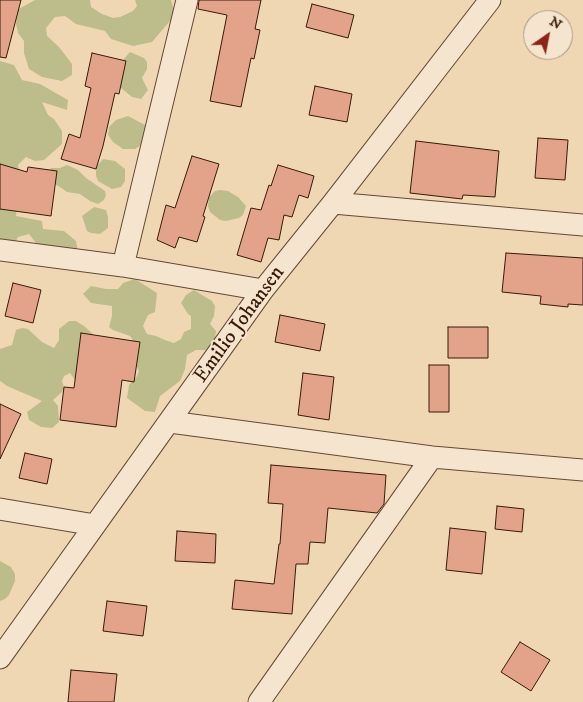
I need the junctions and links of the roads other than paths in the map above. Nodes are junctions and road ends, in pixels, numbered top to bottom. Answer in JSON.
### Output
{"nodes":[{"id":1,"x":188,"y":0,"type":"edge"},
{"id":2,"x":490,"y":0,"type":"edge"},
{"id":3,"x":333,"y":203,"type":"junction"},
{"id":4,"x":583,"y":225,"type":"edge"},
{"id":5,"x":0,"y":250,"type":"edge"},
{"id":6,"x":123,"y":266,"type":"junction"},
{"id":7,"x":263,"y":290,"type":"junction"},
{"id":8,"x":170,"y":422,"type":"junction"},
{"id":9,"x":432,"y":457,"type":"junction"},
{"id":10,"x":583,"y":470,"type":"edge"},
{"id":11,"x":0,"y":509,"type":"edge"},
{"id":12,"x":95,"y":525,"type":"junction"},
{"id":13,"x":0,"y":658,"type":"edge"},
{"id":14,"x":259,"y":702,"type":"edge"}],
"edges":[{"from":1,"to":6,"type":"street"},
{"from":2,"to":3,"type":"street","name":"Emilio Johansen"},
{"from":3,"to":4,"type":"street"},
{"from":3,"to":7,"type":"street","name":"Emilio Johansen"},
{"from":5,"to":6,"type":"street"},
{"from":6,"to":7,"type":"street"},
{"from":7,"to":8,"type":"street","name":"Emilio Johansen"},
{"from":8,"to":9,"type":"street"},
{"from":8,"to":12,"type":"street","name":"Emilio Johansen"},
{"from":9,"to":10,"type":"street"},
{"from":9,"to":14,"type":"street"},
{"from":11,"to":12,"type":"street"},
{"from":12,"to":13,"type":"street","name":"Emilio Johansen"}]}
